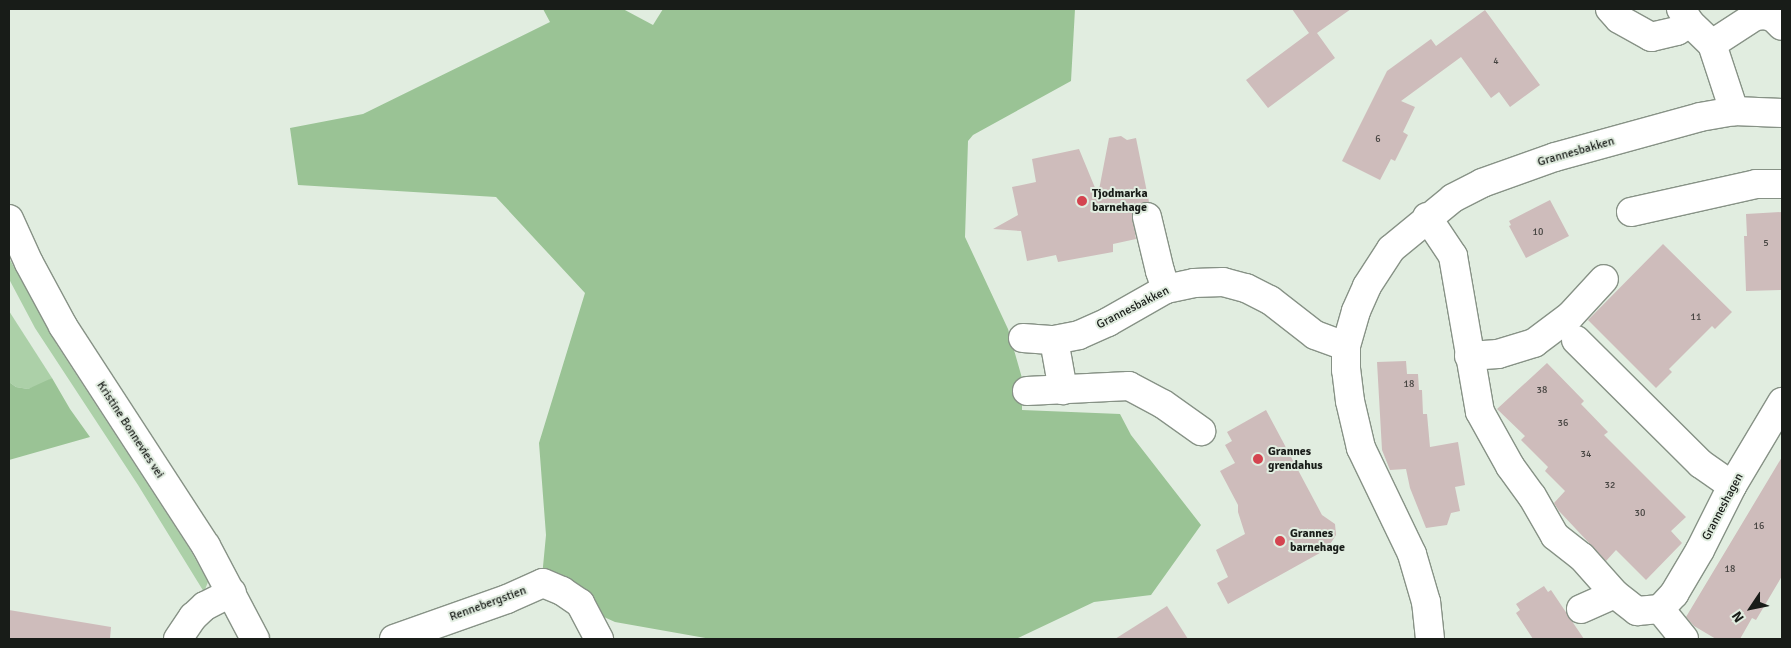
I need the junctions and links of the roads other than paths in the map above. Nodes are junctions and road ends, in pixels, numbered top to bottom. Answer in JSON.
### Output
{"nodes":[{"id":1,"x":1610,"y":9,"type":"edge"},
{"id":2,"x":1685,"y":16,"type":"edge"},
{"id":3,"x":1777,"y":18,"type":"edge"},
{"id":4,"x":1712,"y":44,"type":"junction"},
{"id":5,"x":1734,"y":111,"type":"junction"},
{"id":6,"x":1782,"y":113,"type":"edge"},
{"id":7,"x":1782,"y":184,"type":"edge"},
{"id":8,"x":1631,"y":212,"type":"dead end"},
{"id":9,"x":1147,"y":217,"type":"dead end"},
{"id":10,"x":1427,"y":217,"type":"junction"},
{"id":11,"x":9,"y":219,"type":"edge"},
{"id":12,"x":1604,"y":279,"type":"dead end"},
{"id":13,"x":1166,"y":289,"type":"junction"},
{"id":14,"x":1023,"y":338,"type":"dead end"},
{"id":15,"x":1054,"y":340,"type":"junction"},
{"id":16,"x":1576,"y":340,"type":"dead end"},
{"id":17,"x":1346,"y":346,"type":"junction"},
{"id":18,"x":1469,"y":356,"type":"junction"},
{"id":19,"x":1063,"y":390,"type":"junction"},
{"id":20,"x":1027,"y":391,"type":"dead end"},
{"id":21,"x":1782,"y":402,"type":"edge"},
{"id":22,"x":1201,"y":431,"type":"dead end"},
{"id":23,"x":1732,"y":486,"type":"junction"},
{"id":24,"x":232,"y":592,"type":"junction"},
{"id":25,"x":1616,"y":594,"type":"junction"},
{"id":26,"x":1581,"y":609,"type":"dead end"},
{"id":27,"x":1660,"y":609,"type":"junction"},
{"id":28,"x":178,"y":639,"type":"edge"},
{"id":29,"x":255,"y":639,"type":"edge"},
{"id":30,"x":394,"y":639,"type":"edge"},
{"id":31,"x":599,"y":639,"type":"edge"},
{"id":32,"x":1430,"y":639,"type":"edge"},
{"id":33,"x":1684,"y":639,"type":"edge"}],
"edges":[{"from":1,"to":2,"type":"street"},
{"from":2,"to":4,"type":"street"},
{"from":3,"to":4,"type":"street"},
{"from":4,"to":5,"type":"street"},
{"from":5,"to":6,"type":"street","name":"Grannesbakken"},
{"from":5,"to":10,"type":"street","name":"Grannesbakken"},
{"from":7,"to":8,"type":"street"},
{"from":9,"to":13,"type":"street"},
{"from":10,"to":17,"type":"street","name":"Grannesbakken"},
{"from":10,"to":18,"type":"street"},
{"from":11,"to":24,"type":"street","name":"Kristine Bonnevies vei"},
{"from":12,"to":18,"type":"street"},
{"from":13,"to":15,"type":"street","name":"Grannesbakken"},
{"from":13,"to":17,"type":"street","name":"Grannesbakken"},
{"from":14,"to":15,"type":"street","name":"Grannesbakken"},
{"from":15,"to":19,"type":"street"},
{"from":16,"to":23,"type":"street"},
{"from":17,"to":32,"type":"street","name":"Grannesbakken"},
{"from":18,"to":25,"type":"street"},
{"from":19,"to":20,"type":"street"},
{"from":19,"to":22,"type":"street"},
{"from":21,"to":23,"type":"street","name":"Granneshagen"},
{"from":23,"to":27,"type":"street","name":"Granneshagen"},
{"from":24,"to":28,"type":"street"},
{"from":24,"to":29,"type":"street","name":"Kristine Bonnevies vei"},
{"from":25,"to":26,"type":"street"},
{"from":25,"to":27,"type":"street"},
{"from":27,"to":33,"type":"street"},
{"from":30,"to":31,"type":"street","name":"Rennebergstien"}]}
